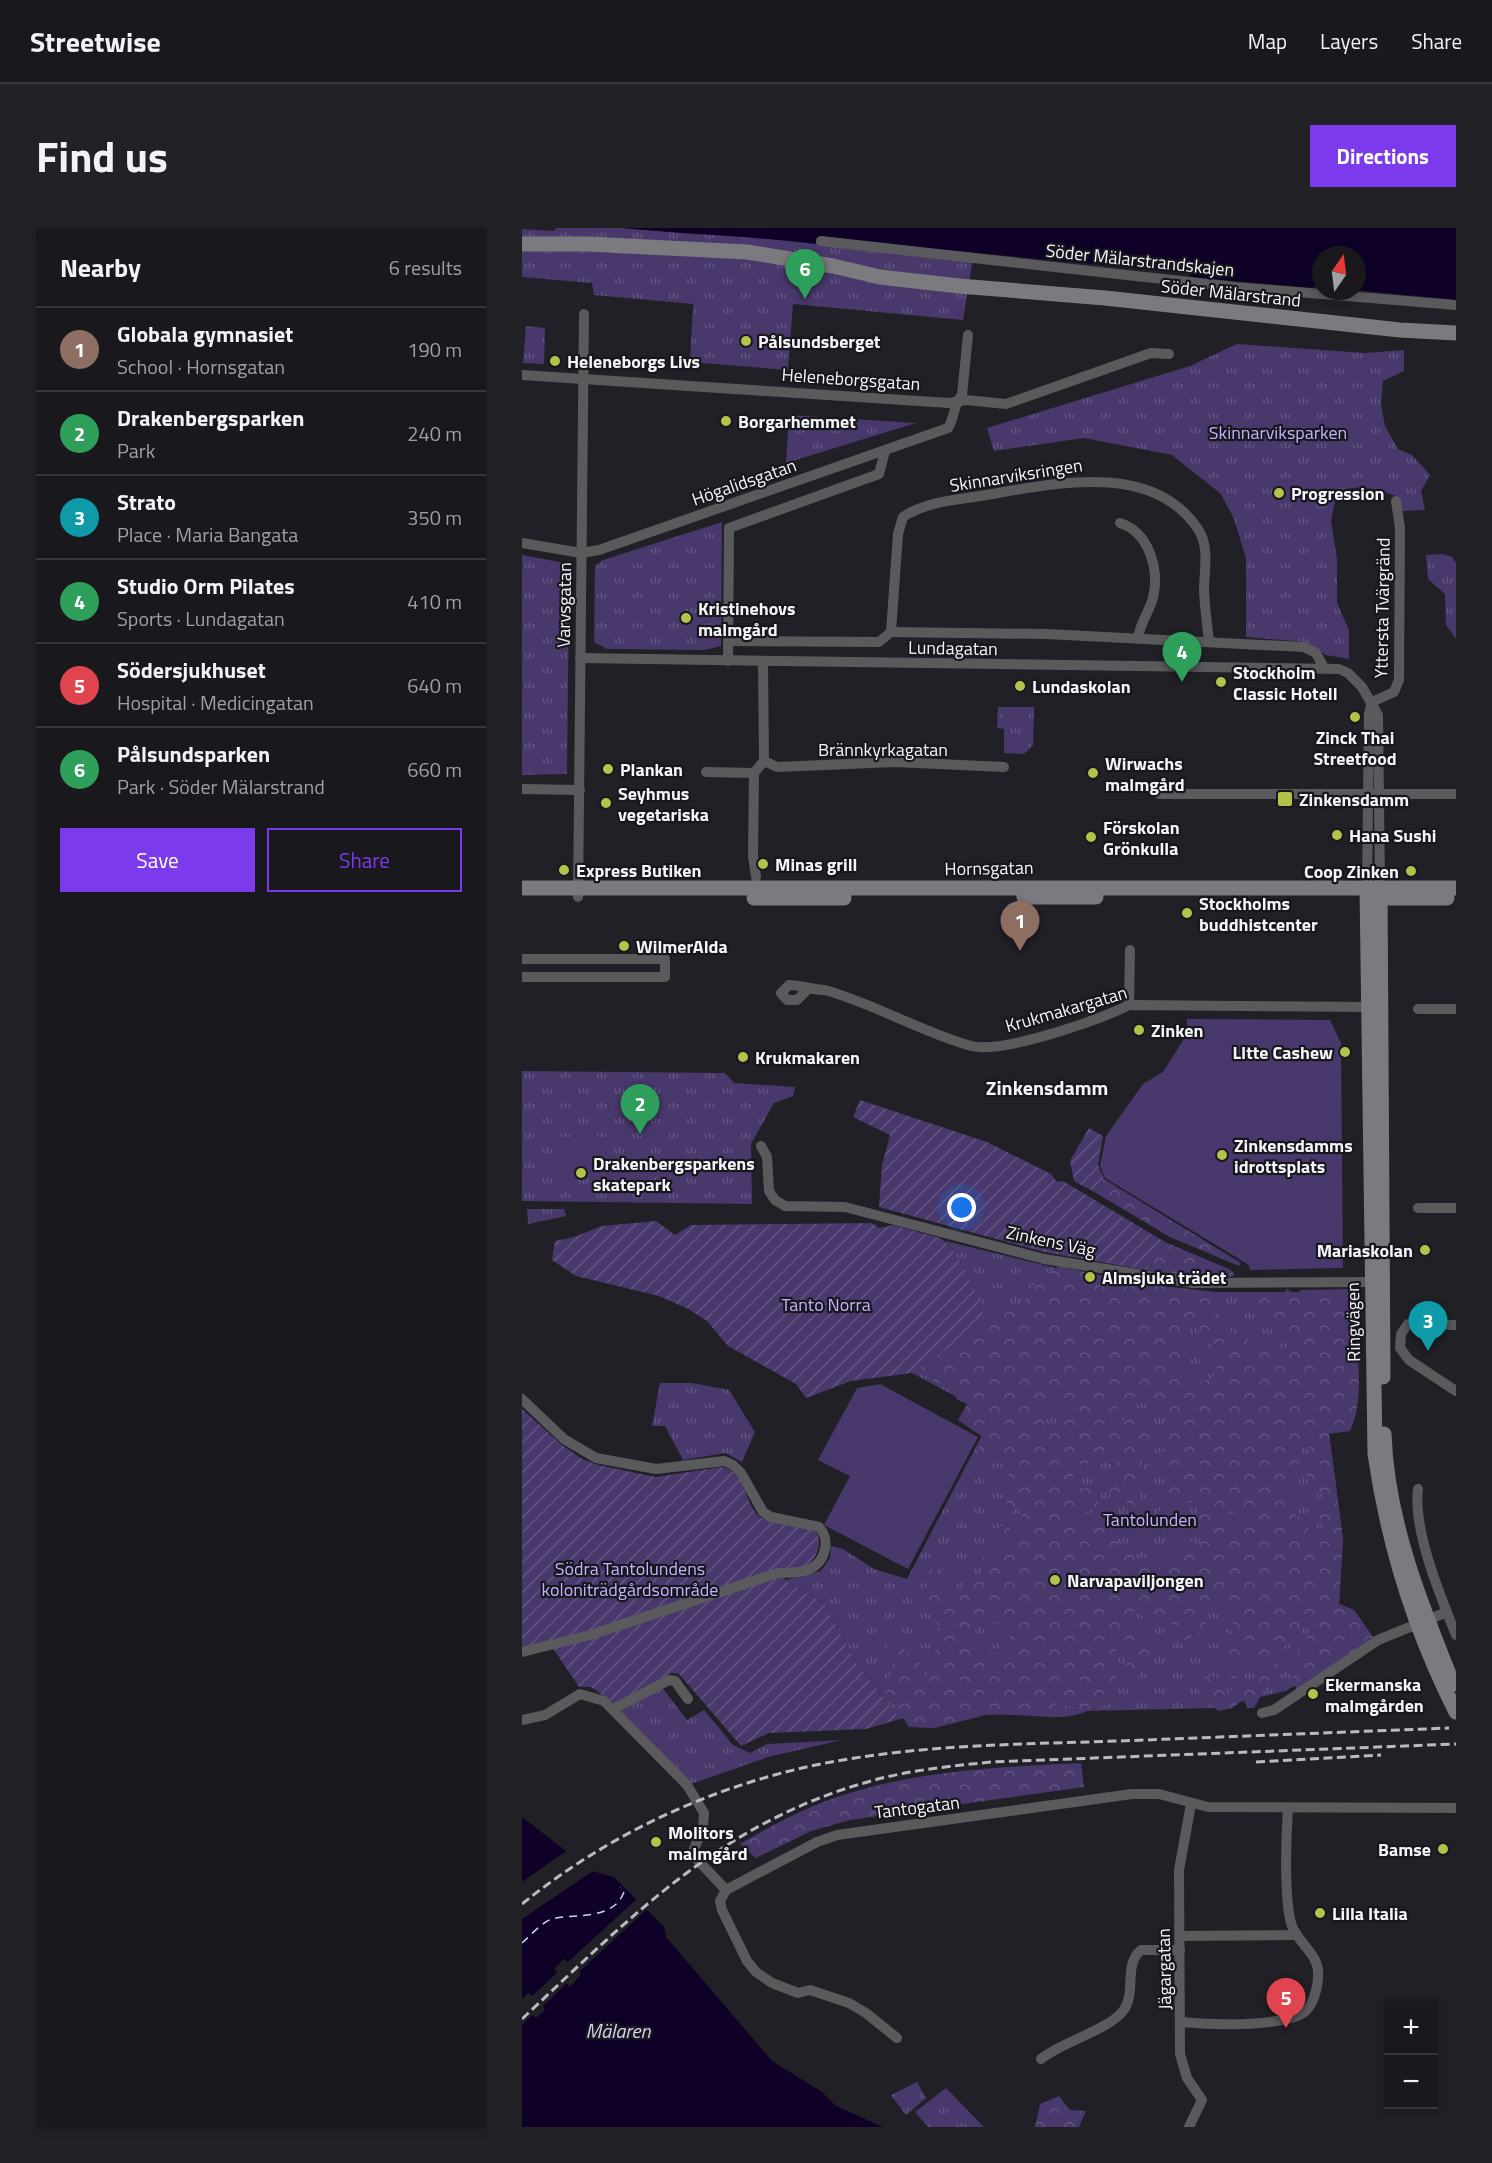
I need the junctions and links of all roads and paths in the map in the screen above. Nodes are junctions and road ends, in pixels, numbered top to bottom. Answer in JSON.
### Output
{"nodes":[{"id":1,"x":821,"y":241,"type":"dead end"},
{"id":2,"x":522,"y":244,"type":"edge"},
{"id":3,"x":1456,"y":305,"type":"edge"},
{"id":4,"x":584,"y":314,"type":"dead end"},
{"id":5,"x":1456,"y":324,"type":"edge"},
{"id":6,"x":1424,"y":329,"type":"junction"},
{"id":7,"x":1456,"y":333,"type":"edge"},
{"id":8,"x":968,"y":335,"type":"dead end"},
{"id":9,"x":1169,"y":354,"type":"dead end"},
{"id":10,"x":522,"y":375,"type":"edge"},
{"id":11,"x":583,"y":379,"type":"junction"},
{"id":12,"x":956,"y":403,"type":"junction"},
{"id":13,"x":885,"y":451,"type":"junction"},
{"id":14,"x":1396,"y":501,"type":"dead end"},
{"id":15,"x":1120,"y":523,"type":"dead end"},
{"id":16,"x":522,"y":543,"type":"edge"},
{"id":17,"x":581,"y":553,"type":"junction"},
{"id":18,"x":891,"y":632,"type":"junction"},
{"id":19,"x":1138,"y":638,"type":"junction"},
{"id":20,"x":728,"y":641,"type":"junction"},
{"id":21,"x":1209,"y":641,"type":"junction"},
{"id":22,"x":580,"y":658,"type":"junction"},
{"id":23,"x":728,"y":661,"type":"junction"},
{"id":24,"x":763,"y":662,"type":"junction"},
{"id":25,"x":1324,"y":668,"type":"junction"},
{"id":26,"x":1355,"y":680,"type":"joint"},
{"id":27,"x":1372,"y":702,"type":"junction"},
{"id":28,"x":764,"y":761,"type":"junction"},
{"id":29,"x":1004,"y":767,"type":"dead end"},
{"id":30,"x":706,"y":772,"type":"dead end"},
{"id":31,"x":754,"y":772,"type":"junction"},
{"id":32,"x":522,"y":789,"type":"edge"},
{"id":33,"x":580,"y":790,"type":"junction"},
{"id":34,"x":1159,"y":794,"type":"dead end"},
{"id":35,"x":1456,"y":794,"type":"edge"},
{"id":36,"x":1374,"y":795,"type":"junction"},
{"id":37,"x":763,"y":887,"type":"junction"},
{"id":38,"x":522,"y":888,"type":"edge"},
{"id":39,"x":1456,"y":888,"type":"edge"},
{"id":40,"x":578,"y":892,"type":"junction"},
{"id":41,"x":1374,"y":893,"type":"junction"},
{"id":42,"x":522,"y":898,"type":"edge"},
{"id":43,"x":1456,"y":898,"type":"edge"},
{"id":44,"x":1130,"y":950,"type":"dead end"},
{"id":45,"x":522,"y":959,"type":"edge"},
{"id":46,"x":522,"y":977,"type":"edge"},
{"id":47,"x":807,"y":990,"type":"dead end"},
{"id":48,"x":1129,"y":1005,"type":"junction"},
{"id":49,"x":1375,"y":1007,"type":"junction"},
{"id":50,"x":1418,"y":1009,"type":"dead end"},
{"id":51,"x":1456,"y":1009,"type":"edge"},
{"id":52,"x":761,"y":1146,"type":"dead end"},
{"id":53,"x":1418,"y":1208,"type":"dead end"},
{"id":54,"x":1456,"y":1208,"type":"edge"},
{"id":55,"x":1377,"y":1282,"type":"junction"},
{"id":56,"x":1456,"y":1325,"type":"edge"},
{"id":57,"x":1456,"y":1391,"type":"edge"},
{"id":58,"x":522,"y":1399,"type":"edge"},
{"id":59,"x":1418,"y":1490,"type":"dead end"},
{"id":60,"x":1447,"y":1612,"type":"junction"},
{"id":61,"x":1422,"y":1622,"type":"junction"},
{"id":62,"x":1456,"y":1635,"type":"edge"},
{"id":63,"x":522,"y":1652,"type":"edge"},
{"id":64,"x":1456,"y":1690,"type":"edge"},
{"id":65,"x":688,"y":1699,"type":"dead end"},
{"id":66,"x":613,"y":1709,"type":"junction"},
{"id":67,"x":1456,"y":1712,"type":"edge"},
{"id":68,"x":1262,"y":1713,"type":"dead end"},
{"id":69,"x":522,"y":1720,"type":"edge"},
{"id":70,"x":1191,"y":1803,"type":"junction"},
{"id":71,"x":1288,"y":1808,"type":"junction"},
{"id":72,"x":1456,"y":1808,"type":"edge"},
{"id":73,"x":726,"y":1890,"type":"junction"},
{"id":74,"x":1296,"y":1935,"type":"junction"},
{"id":75,"x":1180,"y":1936,"type":"junction"},
{"id":76,"x":1180,"y":1950,"type":"junction"},
{"id":77,"x":1181,"y":2022,"type":"junction"},
{"id":78,"x":897,"y":2038,"type":"dead end"},
{"id":79,"x":1041,"y":2059,"type":"dead end"},
{"id":80,"x":1189,"y":2127,"type":"edge"}],
"edges":[{"from":1,"to":3,"type":"street","name":"Söder Mälarstrandskajen"},
{"from":2,"to":6,"type":"main road","name":"Söder Mälarstrand"},
{"from":4,"to":11,"type":"street","name":"Varvsgatan"},
{"from":5,"to":6,"type":"main road","name":"Söder Mälarstrand"},
{"from":6,"to":7,"type":"main road","name":"Söder Mälarstrand"},
{"from":8,"to":12,"type":"street"},
{"from":9,"to":12,"type":"street","name":"Heleneborgsgatan"},
{"from":10,"to":11,"type":"street","name":"Heleneborgsgatan"},
{"from":11,"to":12,"type":"street","name":"Heleneborgsgatan"},
{"from":11,"to":17,"type":"street","name":"Varvsgatan"},
{"from":12,"to":13,"type":"street","name":"Högalidsgatan"},
{"from":13,"to":17,"type":"street","name":"Högalidsgatan"},
{"from":13,"to":20,"type":"street"},
{"from":14,"to":27,"type":"street","name":"Yttersta Tvärgränd"},
{"from":15,"to":19,"type":"street"},
{"from":16,"to":17,"type":"street","name":"Högalidsgatan"},
{"from":17,"to":22,"type":"street","name":"Varvsgatan"},
{"from":18,"to":19,"type":"street","name":"Lundagatan"},
{"from":18,"to":20,"type":"street","name":"Lundagatan"},
{"from":18,"to":21,"type":"street","name":"Skinnarviksringen"},
{"from":19,"to":21,"type":"street","name":"Lundagatan"},
{"from":20,"to":23,"type":"street"},
{"from":21,"to":25,"type":"street","name":"Lundagatan"},
{"from":22,"to":23,"type":"street","name":"Lundagatan"},
{"from":22,"to":33,"type":"street","name":"Varvsgatan"},
{"from":23,"to":24,"type":"street","name":"Lundagatan"},
{"from":24,"to":25,"type":"street","name":"Lundagatan"},
{"from":24,"to":28,"type":"street"},
{"from":25,"to":26,"type":"street","name":"Lundagatan"},
{"from":26,"to":27,"type":"street","name":"Ringvägen"},
{"from":27,"to":36,"type":"street","name":"Ringvägen"},
{"from":28,"to":29,"type":"street","name":"Brännkyrkagatan"},
{"from":28,"to":31,"type":"street"},
{"from":30,"to":31,"type":"street"},
{"from":31,"to":37,"type":"street"},
{"from":32,"to":33,"type":"street"},
{"from":33,"to":40,"type":"street","name":"Varvsgatan"},
{"from":34,"to":36,"type":"street"},
{"from":35,"to":36,"type":"street"},
{"from":36,"to":41,"type":"street","name":"Ringvägen"},
{"from":37,"to":40,"type":"main road","name":"Hornsgatan"},
{"from":37,"to":41,"type":"main road","name":"Hornsgatan"},
{"from":38,"to":40,"type":"main road","name":"Hornsgatan"},
{"from":39,"to":41,"type":"main road","name":"Hornsgatan"},
{"from":40,"to":42,"type":"main road","name":"Hornsgatan"},
{"from":41,"to":43,"type":"main road","name":"Hornsgatan"},
{"from":41,"to":49,"type":"main road","name":"Ringvägen"},
{"from":44,"to":48,"type":"street"},
{"from":45,"to":46,"type":"street"},
{"from":47,"to":48,"type":"street","name":"Krukmakargatan"},
{"from":48,"to":49,"type":"street","name":"Krukmakargatan"},
{"from":49,"to":55,"type":"main road","name":"Ringvägen"},
{"from":50,"to":51,"type":"street"},
{"from":52,"to":55,"type":"street","name":"Zinkens Väg"},
{"from":53,"to":54,"type":"street"},
{"from":55,"to":61,"type":"main road","name":"Ringvägen"},
{"from":56,"to":57,"type":"street"},
{"from":58,"to":63,"type":"street"},
{"from":59,"to":60,"type":"street"},
{"from":60,"to":61,"type":"street"},
{"from":60,"to":62,"type":"street"},
{"from":61,"to":64,"type":"main road","name":"Ringvägen"},
{"from":61,"to":67,"type":"main road","name":"Ringvägen"},
{"from":61,"to":68,"type":"street"},
{"from":65,"to":66,"type":"street"},
{"from":66,"to":69,"type":"street"},
{"from":66,"to":73,"type":"street"},
{"from":70,"to":71,"type":"street","name":"Tantogatan"},
{"from":70,"to":73,"type":"street","name":"Tantogatan"},
{"from":70,"to":75,"type":"street","name":"Jägargatan"},
{"from":71,"to":72,"type":"street","name":"Tantogatan"},
{"from":71,"to":74,"type":"street"},
{"from":73,"to":78,"type":"street"},
{"from":74,"to":75,"type":"street"},
{"from":74,"to":77,"type":"street"},
{"from":75,"to":76,"type":"street","name":"Jägargatan"},
{"from":76,"to":77,"type":"street","name":"Jägargatan"},
{"from":76,"to":79,"type":"street"},
{"from":77,"to":80,"type":"street","name":"Jägargatan"}]}
